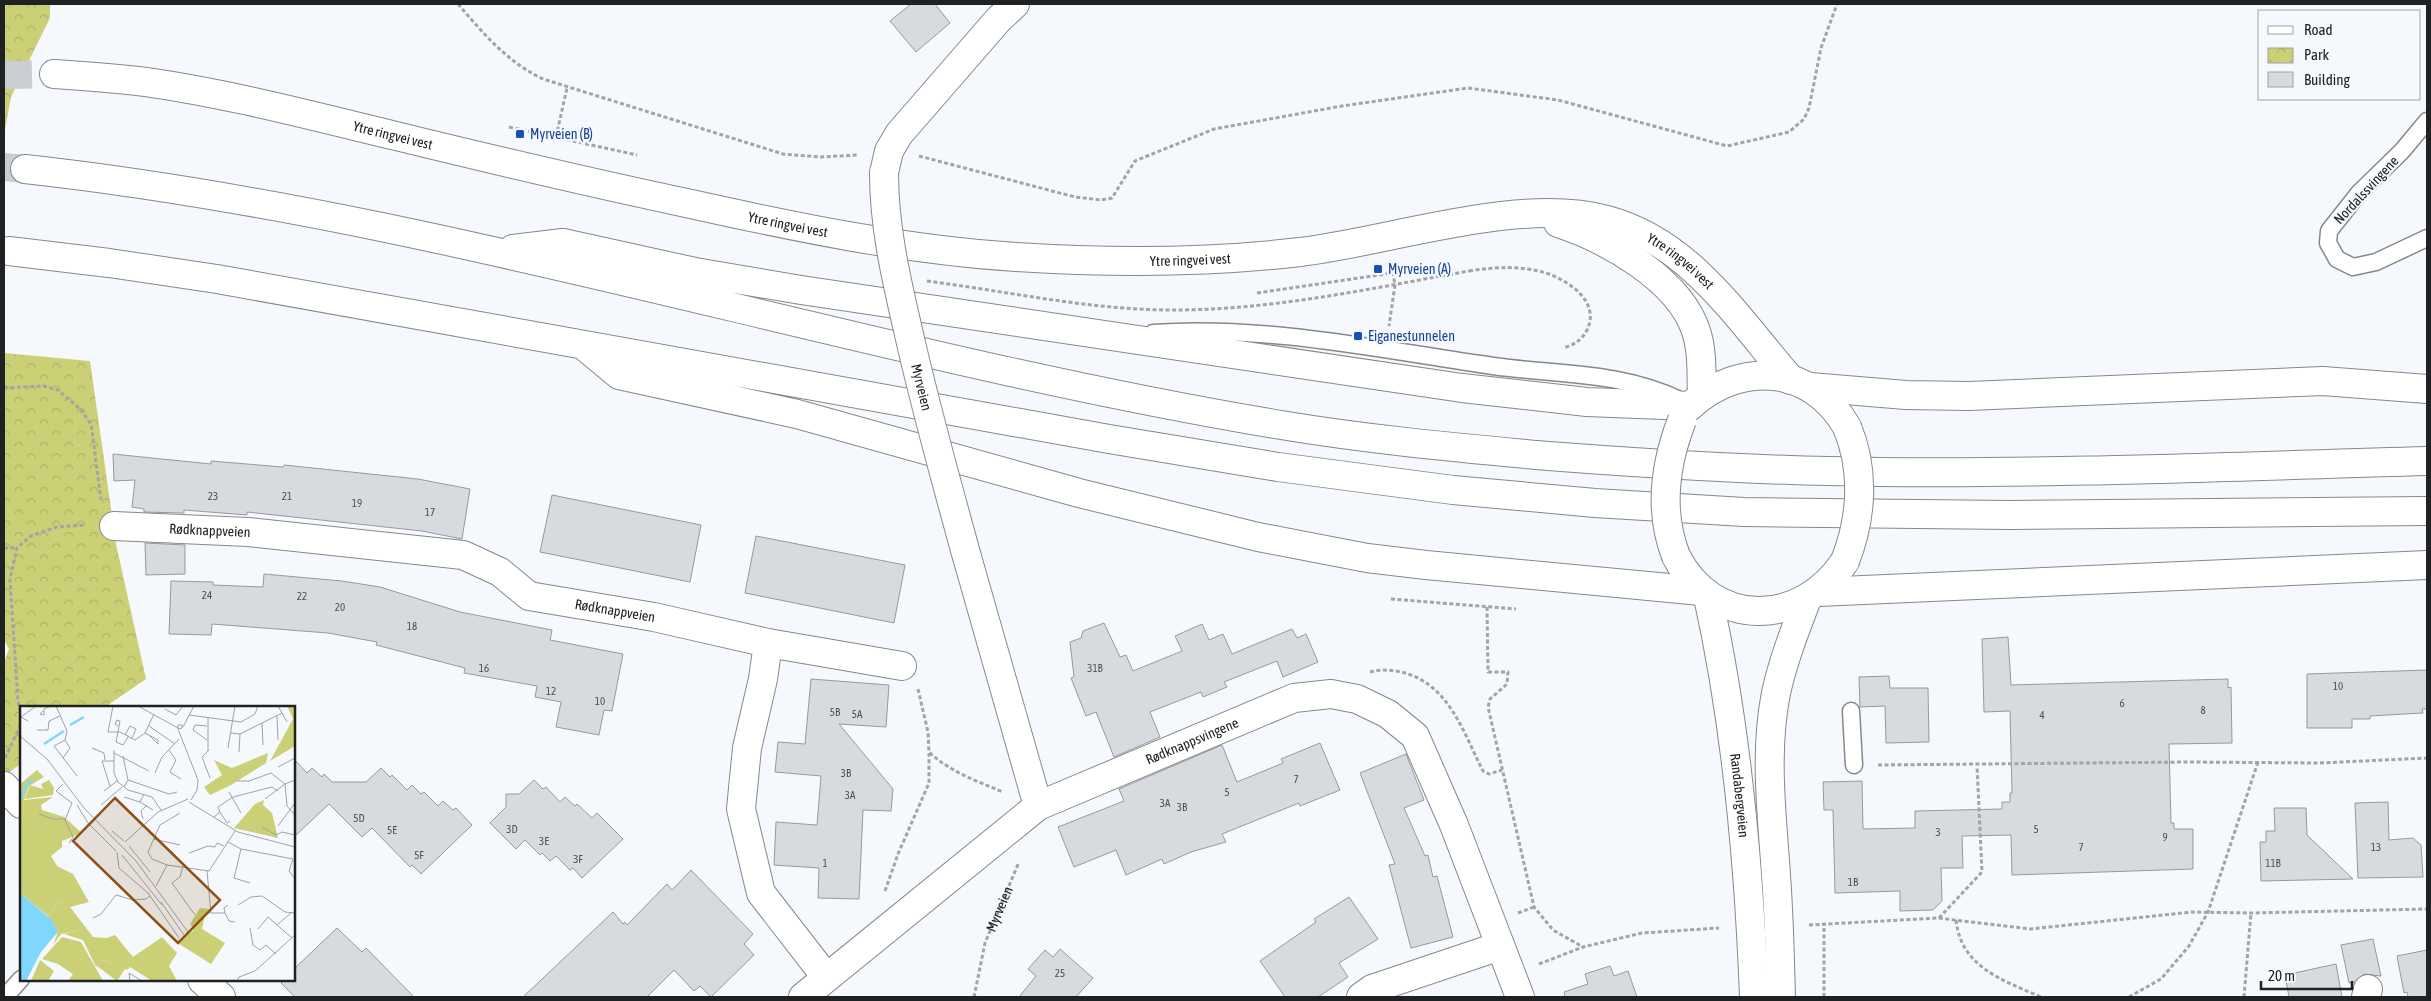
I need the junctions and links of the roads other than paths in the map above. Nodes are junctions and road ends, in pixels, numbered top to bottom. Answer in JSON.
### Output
{"nodes":[{"id":1,"x":1015,"y":4,"type":"edge"},
{"id":2,"x":54,"y":74,"type":"tunnel mouth"},
{"id":3,"x":2427,"y":121,"type":"edge"},
{"id":4,"x":25,"y":169,"type":"tunnel mouth"},
{"id":5,"x":1531,"y":214,"type":"junction"},
{"id":6,"x":2427,"y":238,"type":"edge"},
{"id":7,"x":9,"y":251,"type":"dead end"},
{"id":8,"x":494,"y":251,"type":"junction"},
{"id":9,"x":582,"y":345,"type":"junction"},
{"id":10,"x":1800,"y":383,"type":"junction"},
{"id":11,"x":2427,"y":389,"type":"edge"},
{"id":12,"x":1691,"y":407,"type":"junction"},
{"id":13,"x":2427,"y":461,"type":"edge"},
{"id":14,"x":2427,"y":511,"type":"edge"},
{"id":15,"x":109,"y":525,"type":"road end"},
{"id":16,"x":2427,"y":565,"type":"edge"},
{"id":17,"x":1705,"y":594,"type":"junction"},
{"id":18,"x":1812,"y":596,"type":"junction"},
{"id":19,"x":768,"y":643,"type":"junction"},
{"id":20,"x":902,"y":666,"type":"road end"},
{"id":21,"x":1851,"y":712,"type":"dead end"},
{"id":22,"x":1854,"y":765,"type":"road end"},
{"id":23,"x":4,"y":786,"type":"edge"},
{"id":24,"x":20,"y":803,"type":"edge"},
{"id":25,"x":1031,"y":813,"type":"junction"},
{"id":26,"x":1500,"y":946,"type":"junction"},
{"id":27,"x":826,"y":977,"type":"junction"},
{"id":28,"x":20,"y":980,"type":"edge"},
{"id":29,"x":203,"y":981,"type":"edge"},
{"id":30,"x":1517,"y":986,"type":"edge"},
{"id":31,"x":5,"y":997,"type":"edge"},
{"id":32,"x":221,"y":997,"type":"edge"},
{"id":33,"x":803,"y":997,"type":"edge"},
{"id":34,"x":1361,"y":997,"type":"edge"},
{"id":35,"x":1754,"y":997,"type":"edge"},
{"id":36,"x":1781,"y":997,"type":"edge"}],
"edges":[{"from":1,"to":25,"type":"main road","name":"Myrveien","bridge":true},
{"from":2,"to":5,"type":"main road","name":"Ytre ringvei vest"},
{"from":3,"to":6,"type":"lane","name":"Nordalssvingene"},
{"from":4,"to":8,"type":"main road"},
{"from":5,"to":10,"type":"main road","name":"Ytre ringvei vest"},
{"from":5,"to":12,"type":"main road","name":"Ytre ringvei vest"},
{"from":7,"to":9,"type":"main road"},
{"from":8,"to":12,"type":"main road"},
{"from":8,"to":13,"type":"main road"},
{"from":9,"to":14,"type":"main road"},
{"from":9,"to":17,"type":"main road"},
{"from":10,"to":11,"type":"main road"},
{"from":10,"to":12,"type":"main road"},
{"from":10,"to":18,"type":"main road","name":"Ytre ringvei vest","bridge":true},
{"from":12,"to":17,"type":"main road","bridge":true},
{"from":15,"to":19,"type":"main road","name":"Rødknappveien"},
{"from":16,"to":18,"type":"main road"},
{"from":17,"to":18,"type":"main road"},
{"from":17,"to":35,"type":"main road","name":"Randabergveien"},
{"from":18,"to":36,"type":"main road"},
{"from":19,"to":20,"type":"main road","name":"Rødknappveien"},
{"from":19,"to":27,"type":"main road"},
{"from":21,"to":22,"type":"lane"},
{"from":23,"to":24,"type":"main road"},
{"from":25,"to":26,"type":"main road","name":"Rødknappsvingene"},
{"from":25,"to":27,"type":"main road","name":"Rødknappsvingene"},
{"from":26,"to":30,"type":"main road","name":"Rødknappsvingene"},
{"from":26,"to":34,"type":"main road"},
{"from":27,"to":33,"type":"main road","name":"Rødknappsvingene"},
{"from":28,"to":31,"type":"lane"},
{"from":29,"to":32,"type":"main road"}]}
